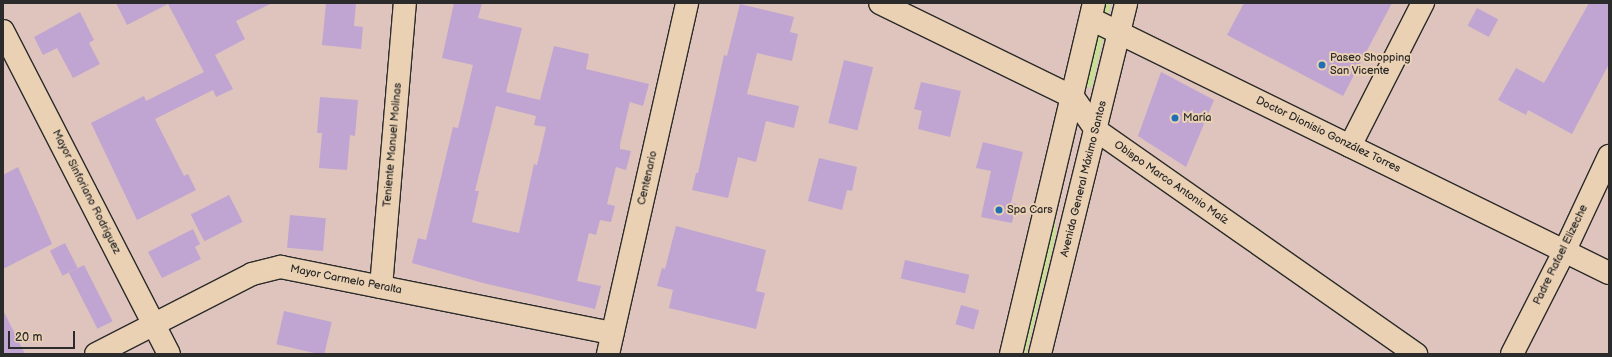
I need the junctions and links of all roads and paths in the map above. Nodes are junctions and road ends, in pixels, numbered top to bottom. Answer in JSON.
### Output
{"nodes":[{"id":1,"x":405,"y":3,"type":"edge"},
{"id":2,"x":688,"y":3,"type":"edge"},
{"id":3,"x":880,"y":3,"type":"edge"},
{"id":4,"x":1126,"y":3,"type":"edge"},
{"id":5,"x":1423,"y":3,"type":"edge"},
{"id":6,"x":905,"y":9,"type":"edge"},
{"id":7,"x":1092,"y":11,"type":"edge"},
{"id":8,"x":3,"y":31,"type":"edge"},
{"id":9,"x":1119,"y":33,"type":"junction"},
{"id":10,"x":1073,"y":97,"type":"junction"},
{"id":11,"x":1096,"y":130,"type":"junction"},
{"id":12,"x":1350,"y":146,"type":"junction"},
{"id":13,"x":1609,"y":156,"type":"edge"},
{"id":14,"x":1565,"y":250,"type":"junction"},
{"id":15,"x":1609,"y":273,"type":"edge"},
{"id":16,"x":381,"y":287,"type":"junction"},
{"id":17,"x":154,"y":324,"type":"junction"},
{"id":18,"x":612,"y":333,"type":"junction"},
{"id":19,"x":1410,"y":352,"type":"edge"},
{"id":20,"x":96,"y":354,"type":"edge"},
{"id":21,"x":169,"y":354,"type":"edge"},
{"id":22,"x":608,"y":354,"type":"edge"},
{"id":23,"x":1011,"y":354,"type":"edge"},
{"id":24,"x":1040,"y":354,"type":"edge"},
{"id":25,"x":1512,"y":354,"type":"edge"}],
"edges":[{"from":1,"to":16,"type":"street","name":"Teniente Manuel Molinas"},
{"from":2,"to":18,"type":"street","name":"Centenario"},
{"from":3,"to":6,"type":"street","name":"Obispo Marco Antonio Maíz"},
{"from":4,"to":9,"type":"street","name":"Avenida General Máximo Santos"},
{"from":5,"to":12,"type":"street"},
{"from":6,"to":10,"type":"street","name":"Obispo Marco Antonio Maíz"},
{"from":7,"to":9,"type":"street","name":"Doctor Dionisio González Torres"},
{"from":7,"to":10,"type":"street"},
{"from":8,"to":17,"type":"street","name":"Mayor Sinforiano Rodriguez"},
{"from":9,"to":11,"type":"street","name":"Avenida General Máximo Santos"},
{"from":9,"to":12,"type":"street","name":"Doctor Dionisio González Torres"},
{"from":10,"to":11,"type":"street","name":"Obispo Marco Antonio Maíz"},
{"from":10,"to":23,"type":"street"},
{"from":11,"to":19,"type":"street","name":"Obispo Marco Antonio Maíz"},
{"from":11,"to":24,"type":"street","name":"Avenida General Máximo Santos"},
{"from":12,"to":14,"type":"street","name":"Doctor Dionisio González Torres"},
{"from":13,"to":14,"type":"street","name":"Padre Rafael Elizeche"},
{"from":14,"to":15,"type":"street","name":"Doctor Dionisio González Torres"},
{"from":14,"to":25,"type":"street","name":"Padre Rafael Elizeche"},
{"from":16,"to":17,"type":"street","name":"Mayor Carmelo Peralta"},
{"from":16,"to":18,"type":"street","name":"Mayor Carmelo Peralta"},
{"from":17,"to":20,"type":"street","name":"Mayor Carmelo Peralta"},
{"from":17,"to":21,"type":"street","name":"Mayor Sinforiano Rodriguez"},
{"from":18,"to":22,"type":"street","name":"Centenario"}]}
